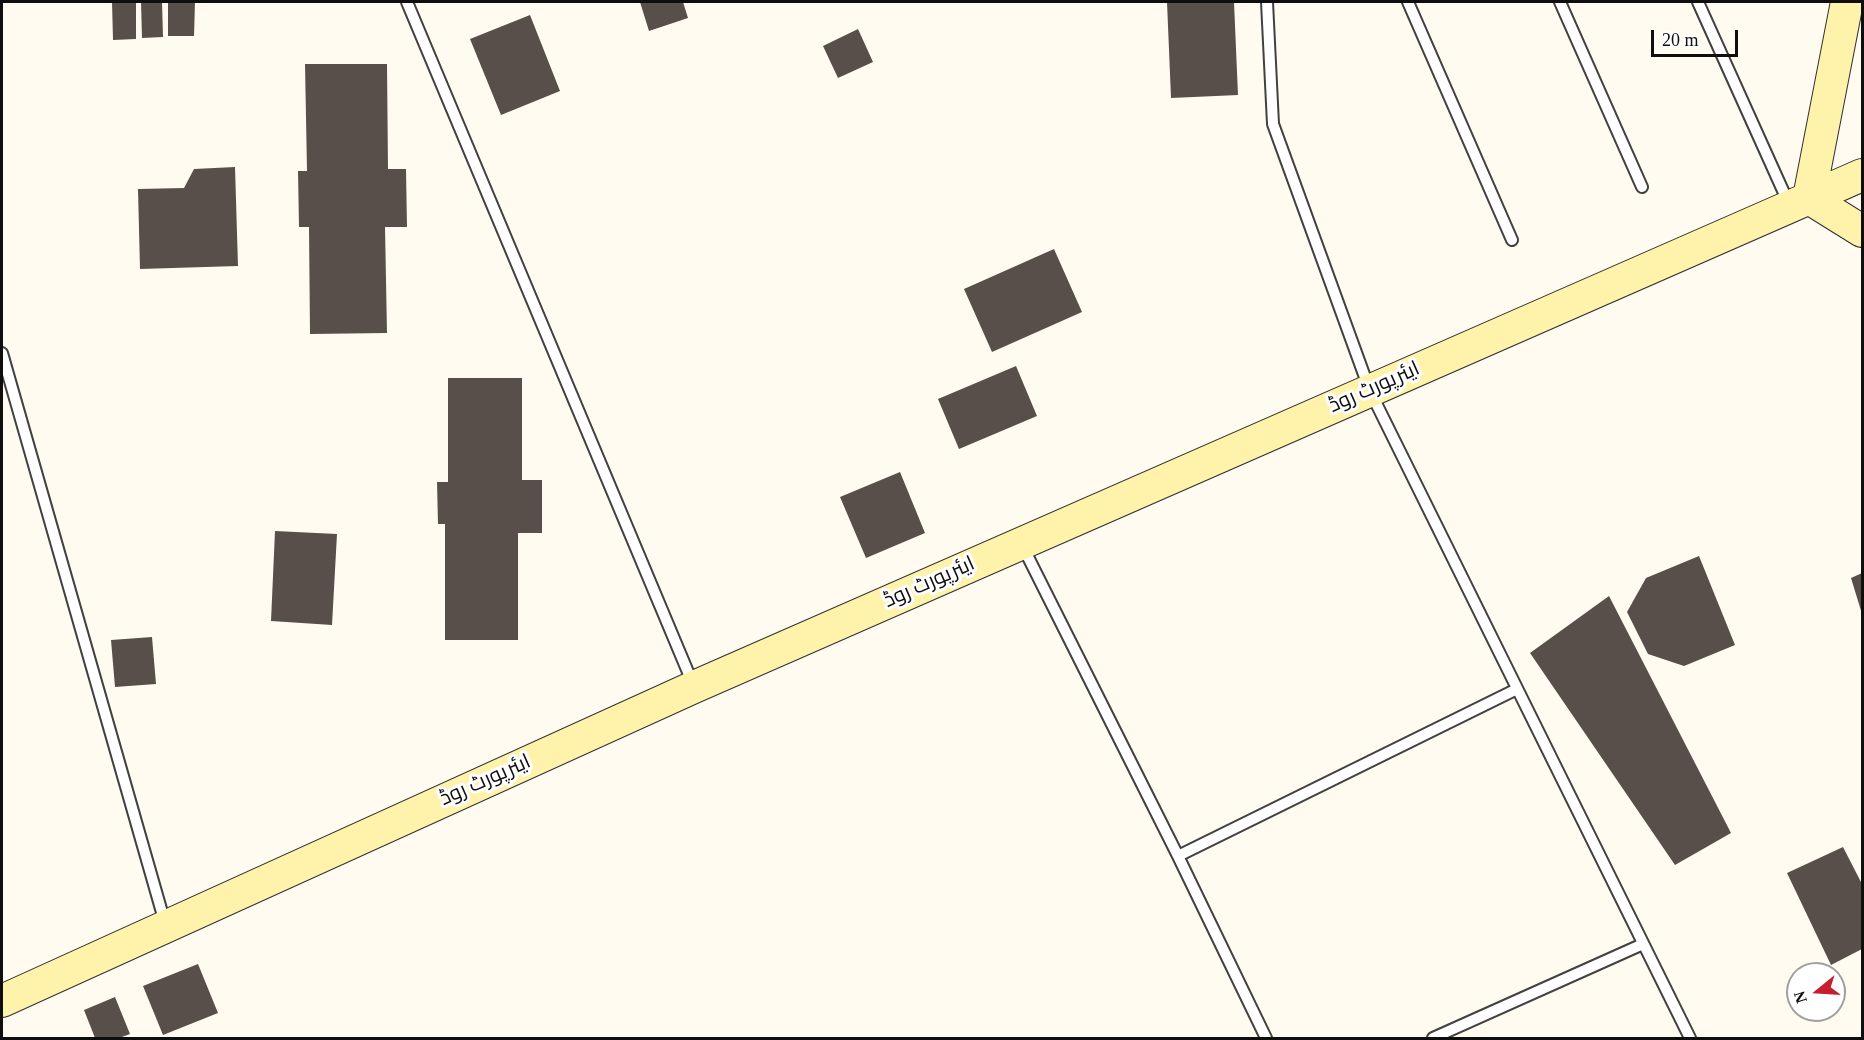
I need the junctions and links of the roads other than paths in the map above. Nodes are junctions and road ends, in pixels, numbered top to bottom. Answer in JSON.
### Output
{"nodes":[{"id":1,"x":407,"y":2,"type":"edge"},
{"id":2,"x":1267,"y":2,"type":"edge"},
{"id":3,"x":1408,"y":2,"type":"edge"},
{"id":4,"x":1560,"y":2,"type":"edge"},
{"id":5,"x":1698,"y":2,"type":"edge"},
{"id":6,"x":1847,"y":2,"type":"edge"},
{"id":7,"x":1863,"y":36,"type":"edge"},
{"id":8,"x":1863,"y":175,"type":"edge"},
{"id":9,"x":1642,"y":187,"type":"dead end"},
{"id":10,"x":1800,"y":203,"type":"junction"},
{"id":11,"x":1863,"y":231,"type":"edge"},
{"id":12,"x":1512,"y":240,"type":"dead end"},
{"id":13,"x":2,"y":353,"type":"edge"},
{"id":14,"x":1370,"y":391,"type":"junction"},
{"id":15,"x":1022,"y":544,"type":"junction"},
{"id":16,"x":694,"y":687,"type":"junction"},
{"id":17,"x":1517,"y":689,"type":"junction"},
{"id":18,"x":1178,"y":856,"type":"junction"},
{"id":19,"x":166,"y":926,"type":"junction"},
{"id":20,"x":1643,"y":944,"type":"junction"},
{"id":21,"x":2,"y":1001,"type":"edge"},
{"id":22,"x":1266,"y":1038,"type":"edge"},
{"id":23,"x":1433,"y":1038,"type":"edge"},
{"id":24,"x":1689,"y":1038,"type":"edge"}],
"edges":[{"from":1,"to":16,"type":"lane"},
{"from":2,"to":14,"type":"lane"},
{"from":3,"to":12,"type":"lane"},
{"from":4,"to":9,"type":"lane"},
{"from":5,"to":10,"type":"lane"},
{"from":6,"to":7,"type":"main road"},
{"from":6,"to":10,"type":"main road"},
{"from":8,"to":10,"type":"main road","name":"ایئرپورٹ روڈ"},
{"from":10,"to":11,"type":"main road"},
{"from":10,"to":14,"type":"main road","name":"ایئرپورٹ روڈ"},
{"from":13,"to":19,"type":"lane"},
{"from":14,"to":15,"type":"main road","name":"ایئرپورٹ روڈ"},
{"from":14,"to":17,"type":"lane"},
{"from":15,"to":16,"type":"main road","name":"ایئرپورٹ روڈ"},
{"from":15,"to":18,"type":"lane"},
{"from":16,"to":19,"type":"main road","name":"ایئرپورٹ روڈ"},
{"from":17,"to":18,"type":"lane"},
{"from":17,"to":20,"type":"lane"},
{"from":18,"to":22,"type":"lane"},
{"from":19,"to":21,"type":"main road","name":"ایئرپورٹ روڈ"},
{"from":20,"to":23,"type":"lane"},
{"from":20,"to":24,"type":"lane"}]}
